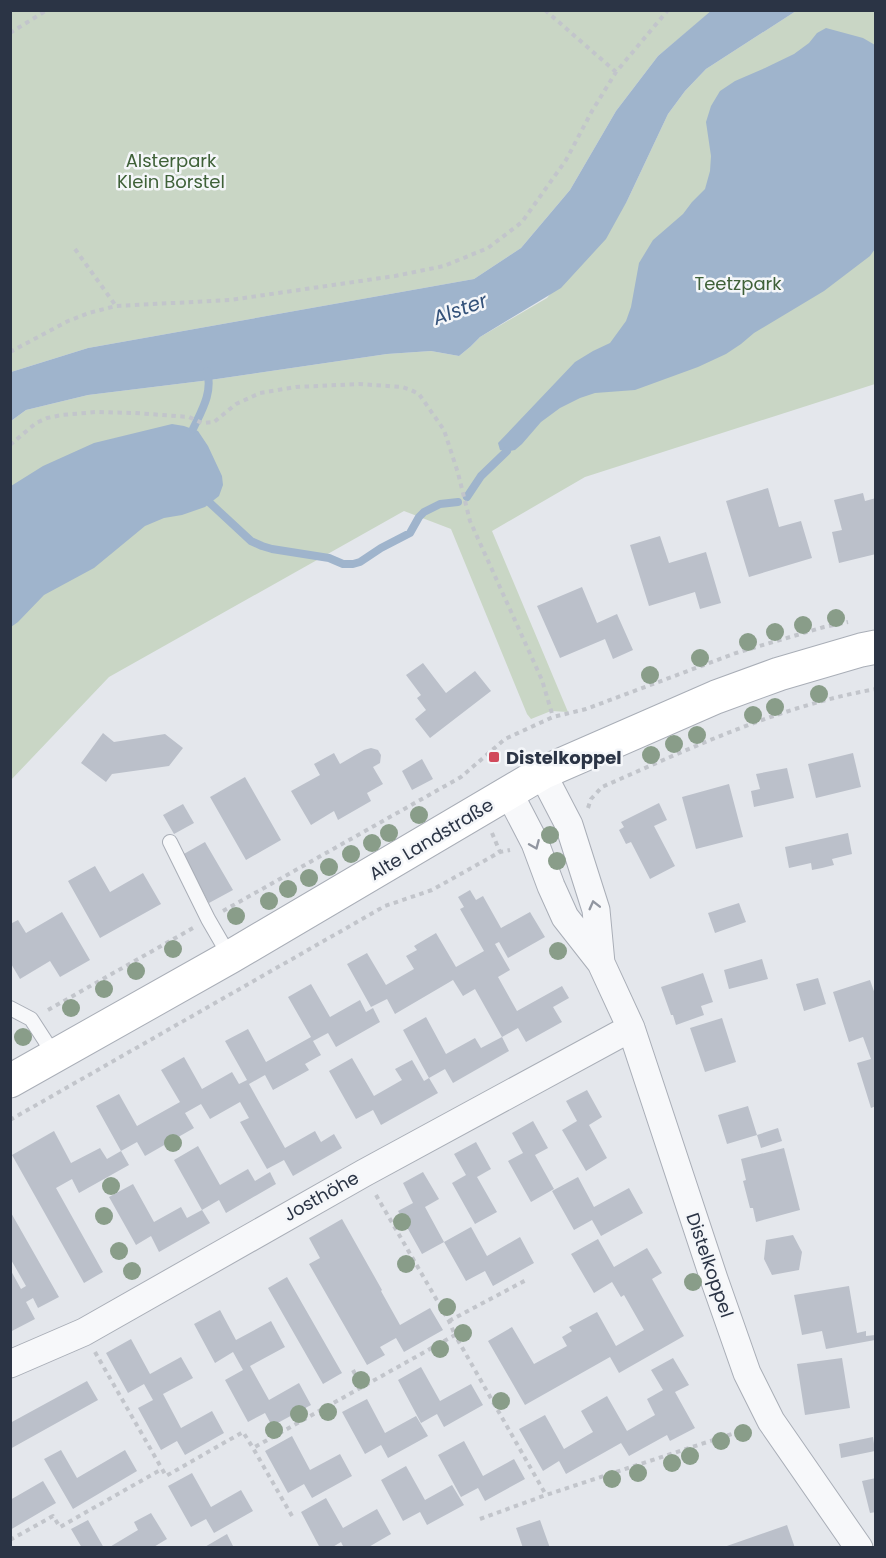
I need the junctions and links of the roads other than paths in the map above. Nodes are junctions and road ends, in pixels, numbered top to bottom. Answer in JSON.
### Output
{"nodes":[{"id":1,"x":876,"y":647,"type":"edge"},
{"id":2,"x":542,"y":773,"type":"junction"},
{"id":3,"x":508,"y":793,"type":"junction"},
{"id":4,"x":170,"y":842,"type":"dead end"},
{"id":5,"x":230,"y":957,"type":"junction"},
{"id":6,"x":601,"y":963,"type":"junction"},
{"id":7,"x":10,"y":1008,"type":"edge"},
{"id":8,"x":631,"y":1028,"type":"junction"},
{"id":9,"x":55,"y":1056,"type":"junction"},
{"id":10,"x":10,"y":1081,"type":"edge"},
{"id":11,"x":10,"y":1364,"type":"edge"},
{"id":12,"x":859,"y":1548,"type":"edge"}],
"edges":[{"from":1,"to":2,"type":"main road","name":"Alte Landstraße"},
{"from":2,"to":3,"type":"main road","name":"Alte Landstraße"},
{"from":6,"to":2,"type":"street","name":"Distelkoppel","one_way":true},
{"from":3,"to":5,"type":"main road","name":"Alte Landstraße"},
{"from":3,"to":6,"type":"street","name":"Distelkoppel","one_way":true},
{"from":4,"to":5,"type":"lane"},
{"from":5,"to":9,"type":"main road","name":"Alte Landstraße"},
{"from":6,"to":8,"type":"street","name":"Distelkoppel"},
{"from":7,"to":9,"type":"lane"},
{"from":8,"to":11,"type":"street","name":"Josthöhe"},
{"from":8,"to":12,"type":"street","name":"Distelkoppel"},
{"from":9,"to":10,"type":"main road","name":"Alte Landstraße"}]}
